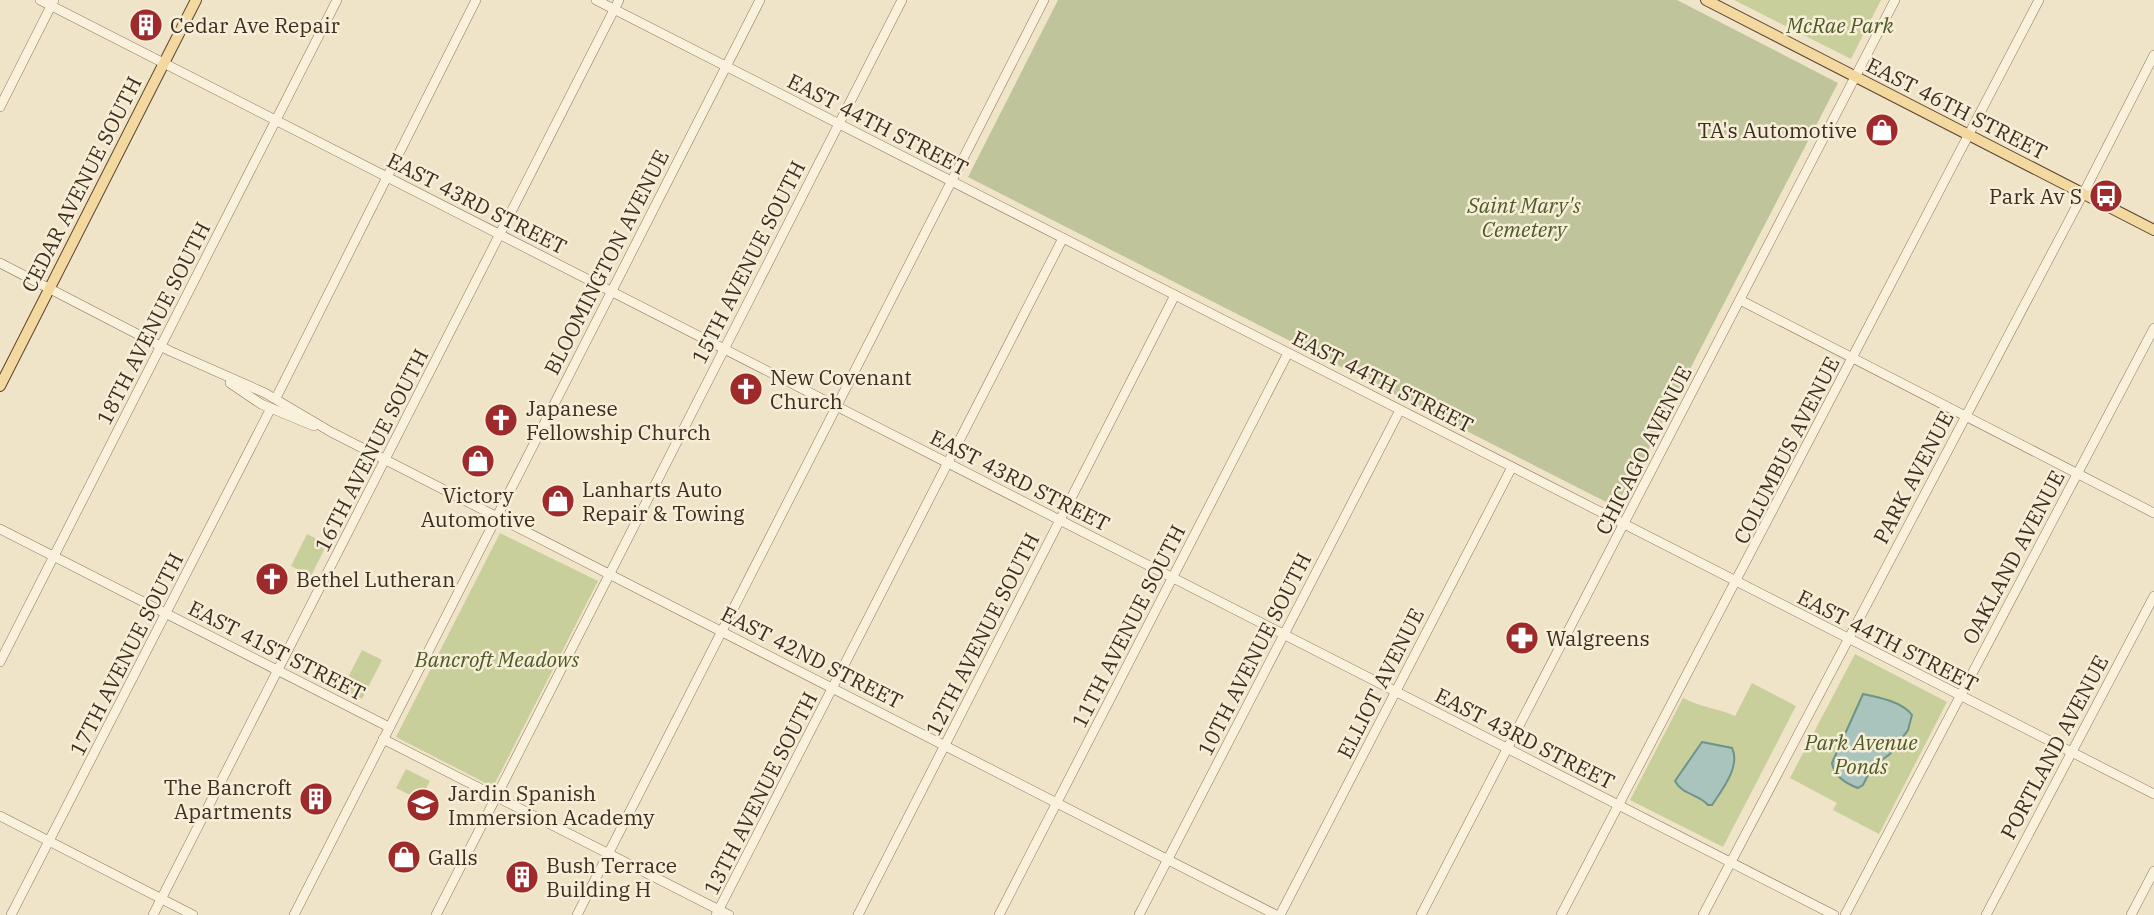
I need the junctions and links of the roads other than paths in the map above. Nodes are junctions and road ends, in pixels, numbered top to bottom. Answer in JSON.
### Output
{"nodes":[{"id":1,"x":40,"y":0,"type":"edge"},
{"id":2,"x":196,"y":0,"type":"edge"},
{"id":3,"x":337,"y":0,"type":"edge"},
{"id":4,"x":476,"y":0,"type":"edge"},
{"id":5,"x":596,"y":0,"type":"edge"},
{"id":6,"x":619,"y":0,"type":"edge"},
{"id":7,"x":760,"y":0,"type":"edge"},
{"id":8,"x":902,"y":0,"type":"edge"},
{"id":9,"x":1044,"y":0,"type":"edge"},
{"id":10,"x":1706,"y":0,"type":"edge"},
{"id":11,"x":1895,"y":0,"type":"edge"},
{"id":12,"x":2039,"y":0,"type":"edge"},
{"id":13,"x":52,"y":3,"type":"edge"},
{"id":14,"x":615,"y":10,"type":"junction"},
{"id":15,"x":2154,"y":55,"type":"edge"},
{"id":16,"x":164,"y":63,"type":"junction"},
{"id":17,"x":726,"y":66,"type":"junction"},
{"id":18,"x":1856,"y":77,"type":"junction"},
{"id":19,"x":0,"y":107,"type":"edge"},
{"id":20,"x":275,"y":120,"type":"junction"},
{"id":21,"x":839,"y":123,"type":"junction"},
{"id":22,"x":1969,"y":135,"type":"junction"},
{"id":23,"x":387,"y":177,"type":"junction"},
{"id":24,"x":951,"y":180,"type":"junction"},
{"id":25,"x":2083,"y":194,"type":"junction"},
{"id":26,"x":2154,"y":230,"type":"edge"},
{"id":27,"x":499,"y":233,"type":"junction"},
{"id":28,"x":1063,"y":237,"type":"junction"},
{"id":29,"x":0,"y":263,"type":"edge"},
{"id":30,"x":49,"y":289,"type":"junction"},
{"id":31,"x":611,"y":291,"type":"junction"},
{"id":32,"x":1175,"y":295,"type":"junction"},
{"id":33,"x":1740,"y":300,"type":"junction"},
{"id":34,"x":2154,"y":328,"type":"edge"},
{"id":35,"x":160,"y":346,"type":"junction"},
{"id":36,"x":724,"y":348,"type":"junction"},
{"id":37,"x":1288,"y":352,"type":"junction"},
{"id":38,"x":1852,"y":359,"type":"junction"},
{"id":39,"x":214,"y":372,"type":"junction"},
{"id":40,"x":0,"y":386,"type":"edge"},
{"id":41,"x":276,"y":398,"type":"junction"},
{"id":42,"x":836,"y":406,"type":"junction"},
{"id":43,"x":271,"y":408,"type":"junction"},
{"id":44,"x":1401,"y":410,"type":"junction"},
{"id":45,"x":1965,"y":417,"type":"junction"},
{"id":46,"x":331,"y":432,"type":"junction"},
{"id":47,"x":386,"y":459,"type":"junction"},
{"id":48,"x":948,"y":463,"type":"junction"},
{"id":49,"x":1512,"y":467,"type":"junction"},
{"id":50,"x":2076,"y":474,"type":"junction"},
{"id":51,"x":2154,"y":513,"type":"edge"},
{"id":52,"x":497,"y":516,"type":"junction"},
{"id":53,"x":1060,"y":520,"type":"junction"},
{"id":54,"x":1624,"y":524,"type":"junction"},
{"id":55,"x":0,"y":529,"type":"edge"},
{"id":56,"x":53,"y":557,"type":"junction"},
{"id":57,"x":609,"y":573,"type":"junction"},
{"id":58,"x":1172,"y":577,"type":"junction"},
{"id":59,"x":1737,"y":582,"type":"junction"},
{"id":60,"x":2154,"y":596,"type":"edge"},
{"id":61,"x":167,"y":613,"type":"junction"},
{"id":62,"x":721,"y":630,"type":"junction"},
{"id":63,"x":1283,"y":634,"type":"junction"},
{"id":64,"x":1849,"y":639,"type":"junction"},
{"id":65,"x":0,"y":662,"type":"edge"},
{"id":66,"x":277,"y":670,"type":"junction"},
{"id":67,"x":833,"y":688,"type":"junction"},
{"id":68,"x":1395,"y":691,"type":"junction"},
{"id":69,"x":1960,"y":696,"type":"junction"},
{"id":70,"x":389,"y":727,"type":"junction"},
{"id":71,"x":383,"y":739,"type":"junction"},
{"id":72,"x":944,"y":745,"type":"junction"},
{"id":73,"x":1507,"y":749,"type":"junction"},
{"id":74,"x":2071,"y":753,"type":"junction"},
{"id":75,"x":2154,"y":794,"type":"edge"},
{"id":76,"x":496,"y":795,"type":"junction"},
{"id":77,"x":1057,"y":803,"type":"junction"},
{"id":78,"x":1618,"y":805,"type":"junction"},
{"id":79,"x":0,"y":816,"type":"edge"},
{"id":80,"x":49,"y":841,"type":"junction"},
{"id":81,"x":607,"y":854,"type":"junction"},
{"id":82,"x":1168,"y":859,"type":"junction"},
{"id":83,"x":1730,"y":863,"type":"junction"},
{"id":84,"x":2154,"y":871,"type":"edge"},
{"id":85,"x":161,"y":899,"type":"junction"},
{"id":86,"x":718,"y":913,"type":"edge"},
{"id":87,"x":11,"y":915,"type":"edge"},
{"id":88,"x":153,"y":915,"type":"edge"},
{"id":89,"x":193,"y":915,"type":"edge"},
{"id":90,"x":294,"y":915,"type":"edge"},
{"id":91,"x":436,"y":915,"type":"edge"},
{"id":92,"x":577,"y":915,"type":"edge"},
{"id":93,"x":729,"y":915,"type":"edge"},
{"id":94,"x":858,"y":915,"type":"edge"},
{"id":95,"x":999,"y":915,"type":"edge"},
{"id":96,"x":1139,"y":915,"type":"edge"},
{"id":97,"x":1278,"y":915,"type":"edge"},
{"id":98,"x":1421,"y":915,"type":"edge"},
{"id":99,"x":1561,"y":915,"type":"edge"},
{"id":100,"x":1703,"y":915,"type":"edge"},
{"id":101,"x":1834,"y":915,"type":"edge"},
{"id":102,"x":1844,"y":915,"type":"edge"},
{"id":103,"x":1986,"y":915,"type":"edge"},
{"id":104,"x":2131,"y":915,"type":"edge"}],
"edges":[{"from":1,"to":13,"type":"street","name":"EAST 43RD STREET"},
{"from":2,"to":16,"type":"main road","name":"CEDAR AVENUE SOUTH"},
{"from":3,"to":20,"type":"street","name":"18TH AVENUE SOUTH"},
{"from":4,"to":23,"type":"street"},
{"from":5,"to":14,"type":"street","name":"EAST 44TH STREET"},
{"from":6,"to":14,"type":"street","name":"16TH AVENUE SOUTH"},
{"from":7,"to":17,"type":"street","name":"BLOOMINGTON AVENUE"},
{"from":8,"to":21,"type":"street","name":"15TH AVENUE SOUTH"},
{"from":9,"to":24,"type":"street"},
{"from":10,"to":18,"type":"main road","name":"EAST 46TH STREET"},
{"from":11,"to":18,"type":"street","name":"CHICAGO AVENUE"},
{"from":12,"to":22,"type":"street","name":"COLUMBUS AVENUE"},
{"from":13,"to":16,"type":"street","name":"EAST 43RD STREET"},
{"from":13,"to":19,"type":"street"},
{"from":14,"to":17,"type":"street","name":"EAST 44TH STREET"},
{"from":14,"to":27,"type":"street","name":"16TH AVENUE SOUTH"},
{"from":15,"to":25,"type":"street","name":"PARK AVENUE"},
{"from":16,"to":20,"type":"street","name":"EAST 43RD STREET"},
{"from":16,"to":30,"type":"main road","name":"CEDAR AVENUE SOUTH"},
{"from":17,"to":21,"type":"street","name":"EAST 44TH STREET"},
{"from":17,"to":31,"type":"street","name":"BLOOMINGTON AVENUE"},
{"from":18,"to":22,"type":"main road","name":"EAST 46TH STREET"},
{"from":18,"to":33,"type":"street","name":"CHICAGO AVENUE"},
{"from":20,"to":23,"type":"street","name":"EAST 43RD STREET"},
{"from":20,"to":35,"type":"street","name":"18TH AVENUE SOUTH"},
{"from":21,"to":24,"type":"street","name":"EAST 44TH STREET"},
{"from":21,"to":36,"type":"street","name":"15TH AVENUE SOUTH"},
{"from":22,"to":25,"type":"main road","name":"EAST 46TH STREET"},
{"from":22,"to":38,"type":"street","name":"COLUMBUS AVENUE"},
{"from":23,"to":27,"type":"street","name":"EAST 43RD STREET"},
{"from":23,"to":41,"type":"street"},
{"from":24,"to":28,"type":"street","name":"EAST 44TH STREET"},
{"from":24,"to":42,"type":"street"},
{"from":25,"to":26,"type":"main road","name":"EAST 46TH STREET"},
{"from":25,"to":45,"type":"street","name":"PARK AVENUE"},
{"from":27,"to":31,"type":"street","name":"EAST 43RD STREET"},
{"from":27,"to":47,"type":"street","name":"16TH AVENUE SOUTH"},
{"from":28,"to":32,"type":"street","name":"EAST 44TH STREET"},
{"from":28,"to":48,"type":"street","name":"13TH AVENUE SOUTH"},
{"from":29,"to":30,"type":"street","name":"EAST 42ND STREET"},
{"from":30,"to":35,"type":"street","name":"EAST 42ND STREET"},
{"from":30,"to":40,"type":"main road","name":"CEDAR AVENUE SOUTH"},
{"from":31,"to":36,"type":"street","name":"EAST 43RD STREET"},
{"from":31,"to":52,"type":"street","name":"BLOOMINGTON AVENUE"},
{"from":32,"to":37,"type":"street","name":"EAST 44TH STREET"},
{"from":32,"to":53,"type":"street","name":"12TH AVENUE SOUTH"},
{"from":33,"to":38,"type":"street"},
{"from":33,"to":54,"type":"street","name":"CHICAGO AVENUE"},
{"from":34,"to":50,"type":"street","name":"OAKLAND AVENUE"},
{"from":35,"to":39,"type":"street","name":"EAST 42ND STREET"},
{"from":35,"to":56,"type":"street","name":"18TH AVENUE SOUTH"},
{"from":36,"to":42,"type":"street","name":"EAST 43RD STREET"},
{"from":36,"to":57,"type":"street","name":"15TH AVENUE SOUTH"},
{"from":37,"to":44,"type":"street","name":"EAST 44TH STREET"},
{"from":37,"to":58,"type":"street","name":"11TH AVENUE SOUTH"},
{"from":38,"to":45,"type":"street"},
{"from":38,"to":59,"type":"street","name":"COLUMBUS AVENUE"},
{"from":39,"to":41,"type":"street","name":"EAST 42ND STREET"},
{"from":39,"to":43,"type":"street","name":"EAST 42ND STREET"},
{"from":41,"to":46,"type":"street","name":"EAST 42ND STREET"},
{"from":42,"to":48,"type":"street","name":"EAST 43RD STREET"},
{"from":42,"to":62,"type":"street"},
{"from":43,"to":46,"type":"street","name":"EAST 42ND STREET"},
{"from":43,"to":61,"type":"street","name":"17TH AVENUE SOUTH"},
{"from":44,"to":49,"type":"street","name":"EAST 44TH STREET"},
{"from":44,"to":63,"type":"street","name":"10TH AVENUE SOUTH"},
{"from":45,"to":50,"type":"street"},
{"from":45,"to":64,"type":"street","name":"PARK AVENUE"},
{"from":46,"to":47,"type":"street","name":"EAST 42ND STREET"},
{"from":47,"to":52,"type":"street","name":"EAST 42ND STREET"},
{"from":47,"to":66,"type":"street","name":"16TH AVENUE SOUTH"},
{"from":48,"to":53,"type":"street","name":"EAST 43RD STREET"},
{"from":48,"to":67,"type":"street","name":"13TH AVENUE SOUTH"},
{"from":49,"to":54,"type":"street","name":"EAST 44TH STREET"},
{"from":49,"to":68,"type":"street","name":"ELLIOT AVENUE"},
{"from":50,"to":51,"type":"street"},
{"from":50,"to":69,"type":"street","name":"OAKLAND AVENUE"},
{"from":52,"to":57,"type":"street","name":"EAST 42ND STREET"},
{"from":52,"to":70,"type":"street","name":"BLOOMINGTON AVENUE"},
{"from":53,"to":58,"type":"street","name":"EAST 43RD STREET"},
{"from":53,"to":72,"type":"street","name":"12TH AVENUE SOUTH"},
{"from":54,"to":59,"type":"street","name":"EAST 44TH STREET"},
{"from":54,"to":73,"type":"street","name":"CHICAGO AVENUE"},
{"from":55,"to":56,"type":"street","name":"EAST 41ST STREET"},
{"from":56,"to":61,"type":"street","name":"EAST 41ST STREET"},
{"from":56,"to":65,"type":"street","name":"18TH AVENUE SOUTH"},
{"from":57,"to":62,"type":"street","name":"EAST 42ND STREET"},
{"from":57,"to":76,"type":"street","name":"15TH AVENUE SOUTH"},
{"from":58,"to":63,"type":"street","name":"EAST 43RD STREET"},
{"from":58,"to":77,"type":"street","name":"11TH AVENUE SOUTH"},
{"from":59,"to":64,"type":"street","name":"EAST 44TH STREET"},
{"from":59,"to":78,"type":"street","name":"COLUMBUS AVENUE"},
{"from":60,"to":74,"type":"street","name":"PORTLAND AVENUE"},
{"from":61,"to":66,"type":"street","name":"EAST 41ST STREET"},
{"from":61,"to":80,"type":"street","name":"17TH AVENUE SOUTH"},
{"from":62,"to":67,"type":"street","name":"EAST 42ND STREET"},
{"from":62,"to":81,"type":"street"},
{"from":63,"to":68,"type":"street","name":"EAST 43RD STREET"},
{"from":63,"to":82,"type":"street","name":"10TH AVENUE SOUTH"},
{"from":64,"to":69,"type":"street","name":"EAST 44TH STREET"},
{"from":64,"to":83,"type":"street","name":"PARK AVENUE"},
{"from":66,"to":70,"type":"street","name":"EAST 41ST STREET"},
{"from":66,"to":85,"type":"street","name":"16TH AVENUE SOUTH"},
{"from":67,"to":72,"type":"street","name":"EAST 42ND STREET"},
{"from":67,"to":86,"type":"street","name":"13TH AVENUE SOUTH"},
{"from":68,"to":73,"type":"street","name":"EAST 43RD STREET"},
{"from":68,"to":97,"type":"street","name":"ELLIOT AVENUE"},
{"from":69,"to":74,"type":"street","name":"EAST 44TH STREET"},
{"from":69,"to":102,"type":"street","name":"OAKLAND AVENUE"},
{"from":70,"to":71,"type":"street","name":"BLOOMINGTON AVENUE"},
{"from":71,"to":76,"type":"street"},
{"from":71,"to":90,"type":"street","name":"BLOOMINGTON AVENUE"},
{"from":72,"to":77,"type":"street","name":"EAST 42ND STREET"},
{"from":72,"to":94,"type":"street","name":"12TH AVENUE SOUTH"},
{"from":73,"to":78,"type":"street","name":"EAST 43RD STREET"},
{"from":73,"to":98,"type":"street","name":"CHICAGO AVENUE"},
{"from":74,"to":75,"type":"street","name":"EAST 44TH STREET"},
{"from":74,"to":103,"type":"street","name":"PORTLAND AVENUE"},
{"from":76,"to":81,"type":"street"},
{"from":76,"to":91,"type":"street","name":"15TH AVENUE SOUTH"},
{"from":77,"to":82,"type":"street","name":"EAST 42ND STREET"},
{"from":77,"to":95,"type":"street","name":"11TH AVENUE SOUTH"},
{"from":78,"to":83,"type":"street","name":"EAST 43RD STREET"},
{"from":78,"to":99,"type":"street","name":"COLUMBUS AVENUE"},
{"from":79,"to":80,"type":"street"},
{"from":80,"to":85,"type":"street"},
{"from":80,"to":87,"type":"street","name":"17TH AVENUE SOUTH"},
{"from":81,"to":86,"type":"street"},
{"from":81,"to":92,"type":"street"},
{"from":82,"to":96,"type":"street","name":"10TH AVENUE SOUTH"},
{"from":82,"to":97,"type":"street","name":"EAST 42ND STREET"},
{"from":83,"to":100,"type":"street","name":"PARK AVENUE"},
{"from":83,"to":101,"type":"street","name":"EAST 43RD STREET"},
{"from":84,"to":104,"type":"street"},
{"from":85,"to":88,"type":"street","name":"16TH AVENUE SOUTH"},
{"from":85,"to":89,"type":"street"},
{"from":86,"to":93,"type":"street"}]}
